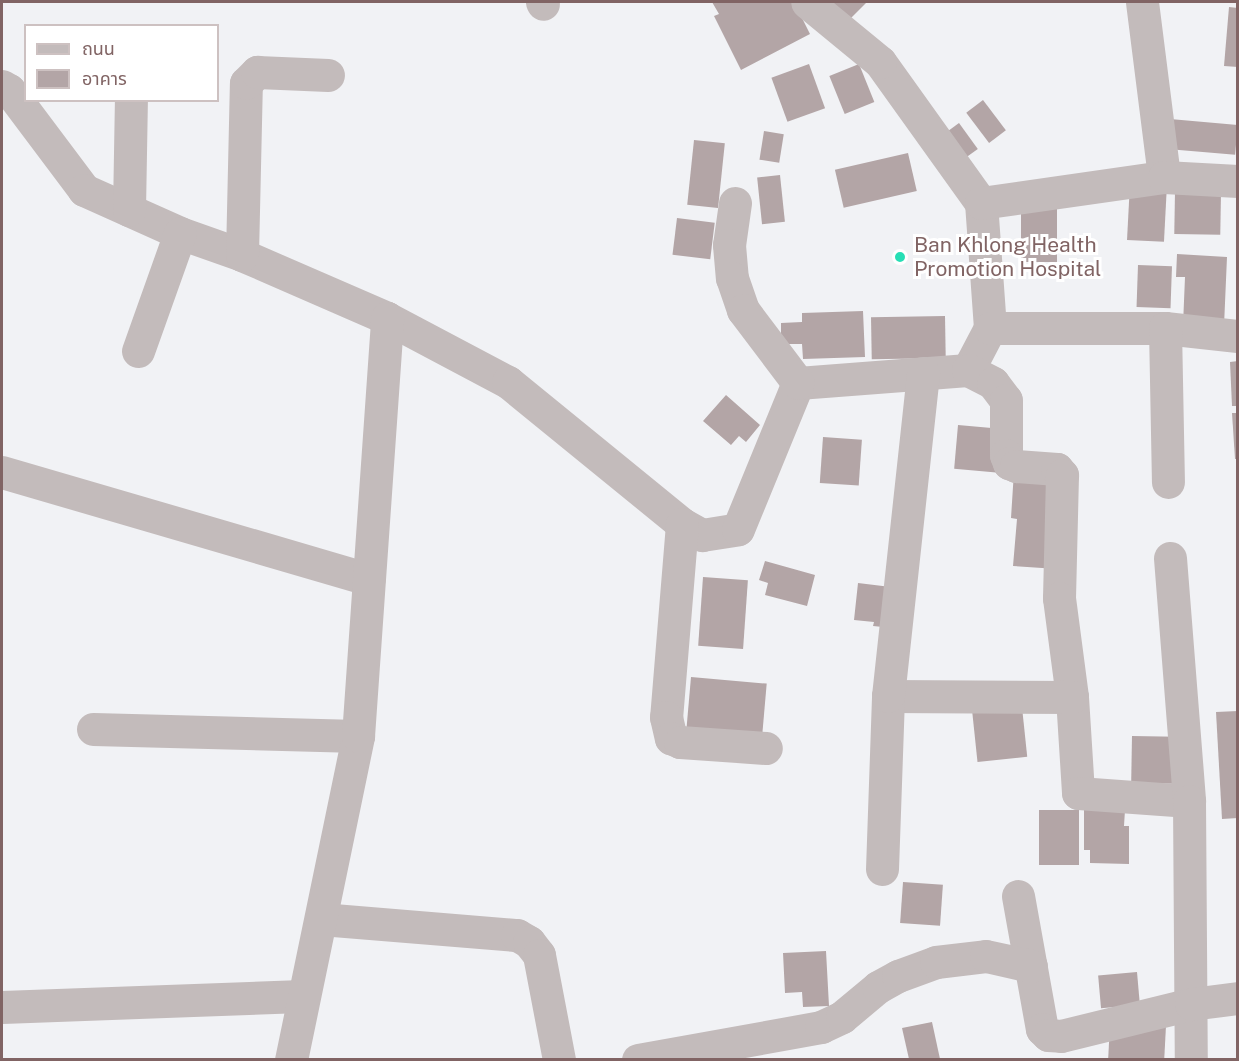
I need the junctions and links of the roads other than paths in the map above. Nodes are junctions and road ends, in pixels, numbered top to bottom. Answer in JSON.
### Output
{"nodes":[{"id":1,"x":807,"y":2,"type":"edge"},
{"id":2,"x":1142,"y":2,"type":"edge"},
{"id":3,"x":328,"y":75,"type":"dead end"},
{"id":4,"x":2,"y":86,"type":"edge"},
{"id":5,"x":131,"y":102,"type":"edge"},
{"id":6,"x":1164,"y":177,"type":"junction"},
{"id":7,"x":1238,"y":181,"type":"edge"},
{"id":8,"x":735,"y":203,"type":"dead end"},
{"id":9,"x":981,"y":203,"type":"junction"},
{"id":10,"x":129,"y":210,"type":"junction"},
{"id":11,"x":180,"y":233,"type":"junction"},
{"id":12,"x":242,"y":255,"type":"junction"},
{"id":13,"x":387,"y":318,"type":"junction"},
{"id":14,"x":990,"y":328,"type":"junction"},
{"id":15,"x":1165,"y":328,"type":"junction"},
{"id":16,"x":1238,"y":336,"type":"edge"},
{"id":17,"x":138,"y":351,"type":"dead end"},
{"id":18,"x":968,"y":370,"type":"junction"},
{"id":19,"x":924,"y":374,"type":"junction"},
{"id":20,"x":798,"y":383,"type":"junction"},
{"id":21,"x":2,"y":472,"type":"edge"},
{"id":22,"x":1168,"y":482,"type":"dead end"},
{"id":23,"x":682,"y":524,"type":"junction"},
{"id":24,"x":1170,"y":558,"type":"dead end"},
{"id":25,"x":369,"y":579,"type":"junction"},
{"id":26,"x":888,"y":696,"type":"junction"},
{"id":27,"x":1072,"y":697,"type":"junction"},
{"id":28,"x":93,"y":729,"type":"dead end"},
{"id":29,"x":358,"y":736,"type":"junction"},
{"id":30,"x":766,"y":748,"type":"dead end"},
{"id":31,"x":1189,"y":801,"type":"junction"},
{"id":32,"x":882,"y":869,"type":"dead end"},
{"id":33,"x":1018,"y":896,"type":"dead end"},
{"id":34,"x":321,"y":919,"type":"junction"},
{"id":35,"x":1031,"y":966,"type":"junction"},
{"id":36,"x":302,"y":996,"type":"junction"},
{"id":37,"x":1238,"y":998,"type":"edge"},
{"id":38,"x":1191,"y":1004,"type":"junction"},
{"id":39,"x":2,"y":1007,"type":"edge"},
{"id":40,"x":291,"y":1059,"type":"edge"},
{"id":41,"x":561,"y":1059,"type":"edge"},
{"id":42,"x":638,"y":1059,"type":"edge"},
{"id":43,"x":1191,"y":1059,"type":"edge"}],
"edges":[{"from":1,"to":9,"type":"street"},
{"from":2,"to":6,"type":"street"},
{"from":3,"to":12,"type":"street"},
{"from":4,"to":10,"type":"street"},
{"from":5,"to":10,"type":"street"},
{"from":6,"to":7,"type":"street"},
{"from":6,"to":9,"type":"street"},
{"from":8,"to":20,"type":"street"},
{"from":9,"to":14,"type":"street"},
{"from":10,"to":11,"type":"street"},
{"from":11,"to":12,"type":"street"},
{"from":11,"to":17,"type":"street"},
{"from":12,"to":13,"type":"street"},
{"from":13,"to":23,"type":"street"},
{"from":13,"to":25,"type":"street"},
{"from":14,"to":15,"type":"street"},
{"from":14,"to":18,"type":"street"},
{"from":15,"to":16,"type":"street"},
{"from":15,"to":22,"type":"street"},
{"from":18,"to":19,"type":"street"},
{"from":18,"to":27,"type":"street"},
{"from":19,"to":20,"type":"street"},
{"from":19,"to":26,"type":"street"},
{"from":20,"to":23,"type":"street"},
{"from":21,"to":25,"type":"street"},
{"from":23,"to":30,"type":"street"},
{"from":24,"to":31,"type":"street"},
{"from":25,"to":29,"type":"street"},
{"from":26,"to":27,"type":"street"},
{"from":26,"to":32,"type":"street"},
{"from":27,"to":31,"type":"street"},
{"from":28,"to":29,"type":"street"},
{"from":29,"to":34,"type":"street"},
{"from":31,"to":38,"type":"street"},
{"from":33,"to":35,"type":"street"},
{"from":34,"to":36,"type":"street"},
{"from":34,"to":41,"type":"street"},
{"from":35,"to":38,"type":"street"},
{"from":35,"to":42,"type":"street"},
{"from":36,"to":39,"type":"street"},
{"from":36,"to":40,"type":"street"},
{"from":37,"to":38,"type":"street"},
{"from":38,"to":43,"type":"street"}]}
